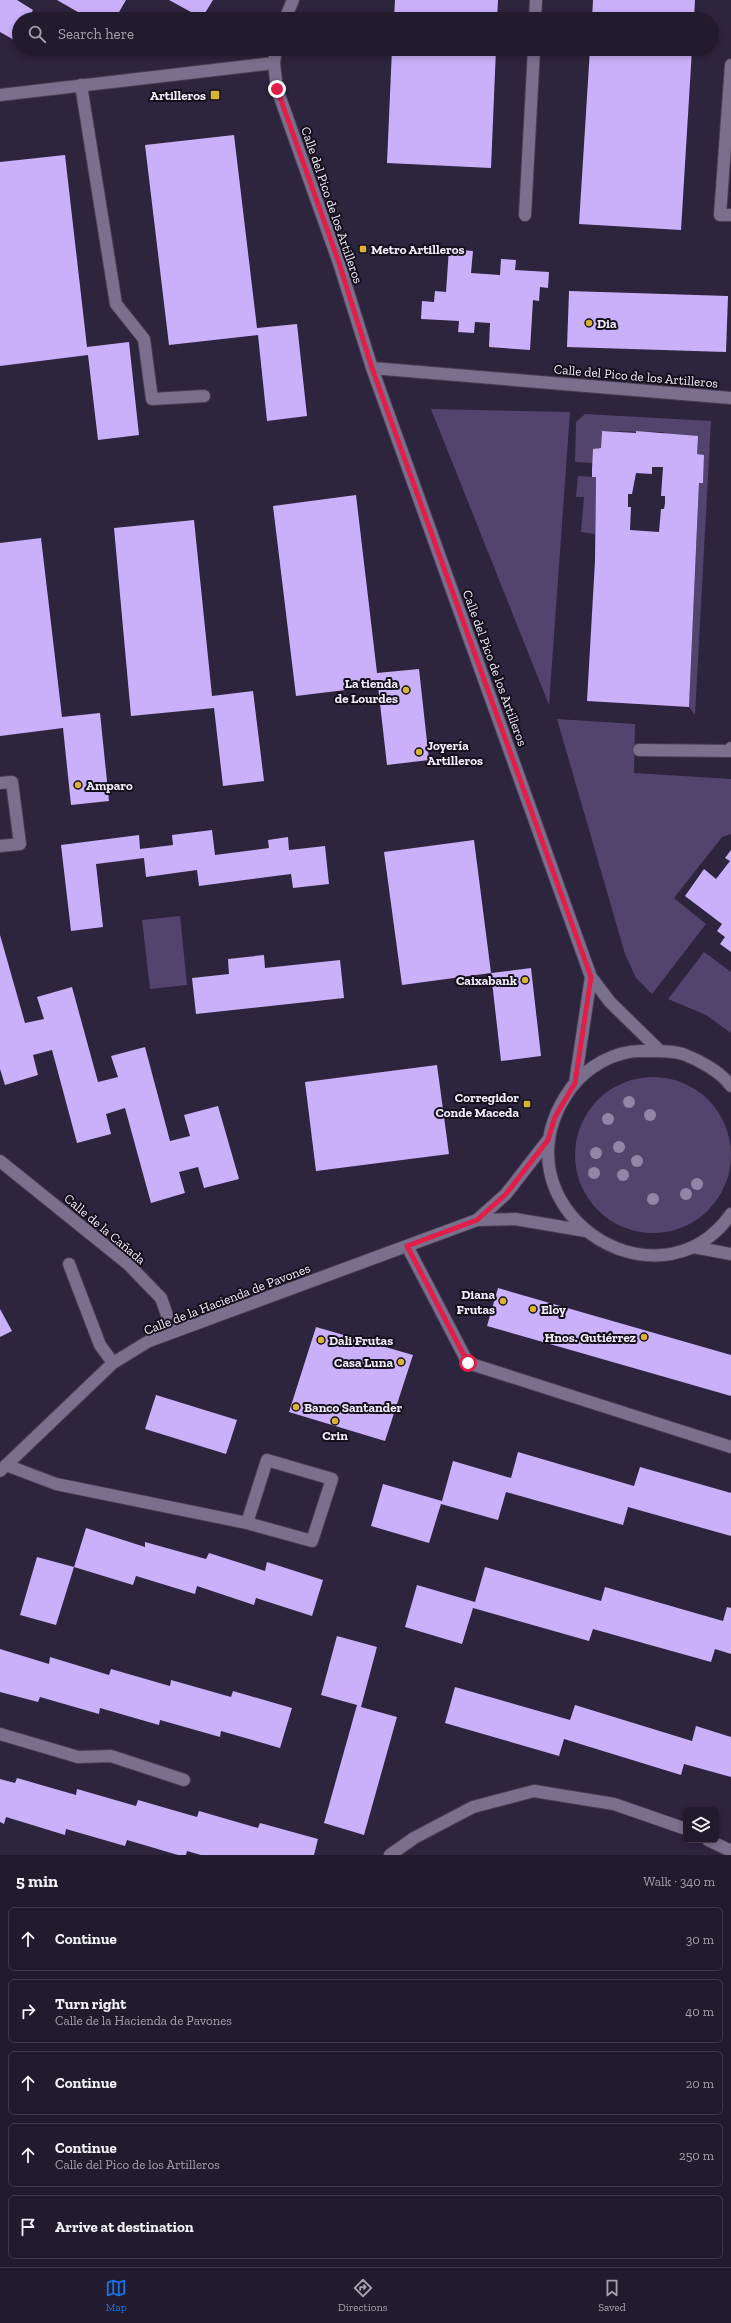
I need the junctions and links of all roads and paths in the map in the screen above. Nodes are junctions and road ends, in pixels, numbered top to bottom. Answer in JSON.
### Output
{"nodes":[{"id":1,"x":293,"y":0,"type":"edge"},
{"id":2,"x":536,"y":0,"type":"edge"},
{"id":3,"x":289,"y":12,"type":"edge"},
{"id":4,"x":535,"y":12,"type":"edge"},
{"id":5,"x":275,"y":56,"type":"edge"},
{"id":6,"x":534,"y":56,"type":"edge"},
{"id":7,"x":274,"y":63,"type":"junction"},
{"id":8,"x":731,"y":65,"type":"edge"},
{"id":9,"x":81,"y":85,"type":"junction"},
{"id":10,"x":0,"y":95,"type":"edge"},
{"id":11,"x":525,"y":215,"type":"dead end"},
{"id":12,"x":731,"y":215,"type":"edge"},
{"id":13,"x":372,"y":368,"type":"junction"},
{"id":14,"x":204,"y":396,"type":"dead end"},
{"id":15,"x":731,"y":398,"type":"edge"},
{"id":16,"x":731,"y":748,"type":"edge"},
{"id":17,"x":639,"y":750,"type":"dead end"},
{"id":18,"x":0,"y":783,"type":"edge"},
{"id":19,"x":0,"y":846,"type":"edge"},
{"id":20,"x":591,"y":977,"type":"junction"},
{"id":21,"x":660,"y":1051,"type":"junction"},
{"id":22,"x":575,"y":1083,"type":"junction"},
{"id":23,"x":730,"y":1084,"type":"edge"},
{"id":24,"x":548,"y":1140,"type":"junction"},
{"id":25,"x":0,"y":1161,"type":"edge"},
{"id":26,"x":731,"y":1214,"type":"edge"},
{"id":27,"x":477,"y":1220,"type":"junction"},
{"id":28,"x":586,"y":1231,"type":"junction"},
{"id":29,"x":407,"y":1246,"type":"junction"},
{"id":30,"x":693,"y":1247,"type":"junction"},
{"id":31,"x":731,"y":1254,"type":"edge"},
{"id":32,"x":69,"y":1264,"type":"dead end"},
{"id":33,"x":173,"y":1332,"type":"junction"},
{"id":34,"x":113,"y":1363,"type":"junction"},
{"id":35,"x":731,"y":1447,"type":"edge"},
{"id":36,"x":3,"y":1468,"type":"edge"},
{"id":37,"x":247,"y":1523,"type":"junction"},
{"id":38,"x":0,"y":1734,"type":"edge"},
{"id":39,"x":184,"y":1780,"type":"dead end"},
{"id":40,"x":683,"y":1828,"type":"edge"},
{"id":41,"x":714,"y":1843,"type":"edge"},
{"id":42,"x":731,"y":1851,"type":"edge"},
{"id":43,"x":390,"y":1855,"type":"edge"}],
"edges":[{"from":1,"to":3,"type":"street"},
{"from":2,"to":4,"type":"street"},
{"from":5,"to":7,"type":"street","name":"Calle del Pico de los Artilleros"},
{"from":6,"to":11,"type":"street"},
{"from":7,"to":9,"type":"street"},
{"from":7,"to":13,"type":"street","name":"Calle del Pico de los Artilleros"},
{"from":8,"to":12,"type":"street"},
{"from":9,"to":10,"type":"street"},
{"from":9,"to":14,"type":"street"},
{"from":13,"to":15,"type":"street","name":"Calle del Pico de los Artilleros"},
{"from":13,"to":20,"type":"street","name":"Calle del Pico de los Artilleros"},
{"from":16,"to":17,"type":"street"},
{"from":18,"to":19,"type":"street"},
{"from":20,"to":21,"type":"street","name":"Calle del Pico de los Artilleros"},
{"from":20,"to":22,"type":"street","name":"Calle del Pico de los Artilleros"},
{"from":21,"to":22,"type":"street"},
{"from":21,"to":23,"type":"street"},
{"from":22,"to":24,"type":"street"},
{"from":24,"to":27,"type":"street","name":"Calle de la Hacienda de Pavones"},
{"from":24,"to":28,"type":"street"},
{"from":25,"to":33,"type":"street","name":"Calle de la Cañada"},
{"from":26,"to":30,"type":"street"},
{"from":27,"to":28,"type":"street","name":"Calle de la Hacienda de Pavones"},
{"from":27,"to":29,"type":"street","name":"Calle de la Hacienda de Pavones"},
{"from":28,"to":30,"type":"street"},
{"from":29,"to":33,"type":"street","name":"Calle de la Hacienda de Pavones"},
{"from":29,"to":35,"type":"street"},
{"from":30,"to":31,"type":"street"},
{"from":32,"to":34,"type":"street"},
{"from":33,"to":34,"type":"street","name":"Calle de la Hacienda de Pavones"},
{"from":34,"to":36,"type":"street","name":"Calle de la Hacienda de Pavones"},
{"from":36,"to":37,"type":"street"},
{"from":37,"to":37,"type":"street"},
{"from":38,"to":39,"type":"street"},
{"from":40,"to":43,"type":"street"},
{"from":41,"to":42,"type":"street"}]}
